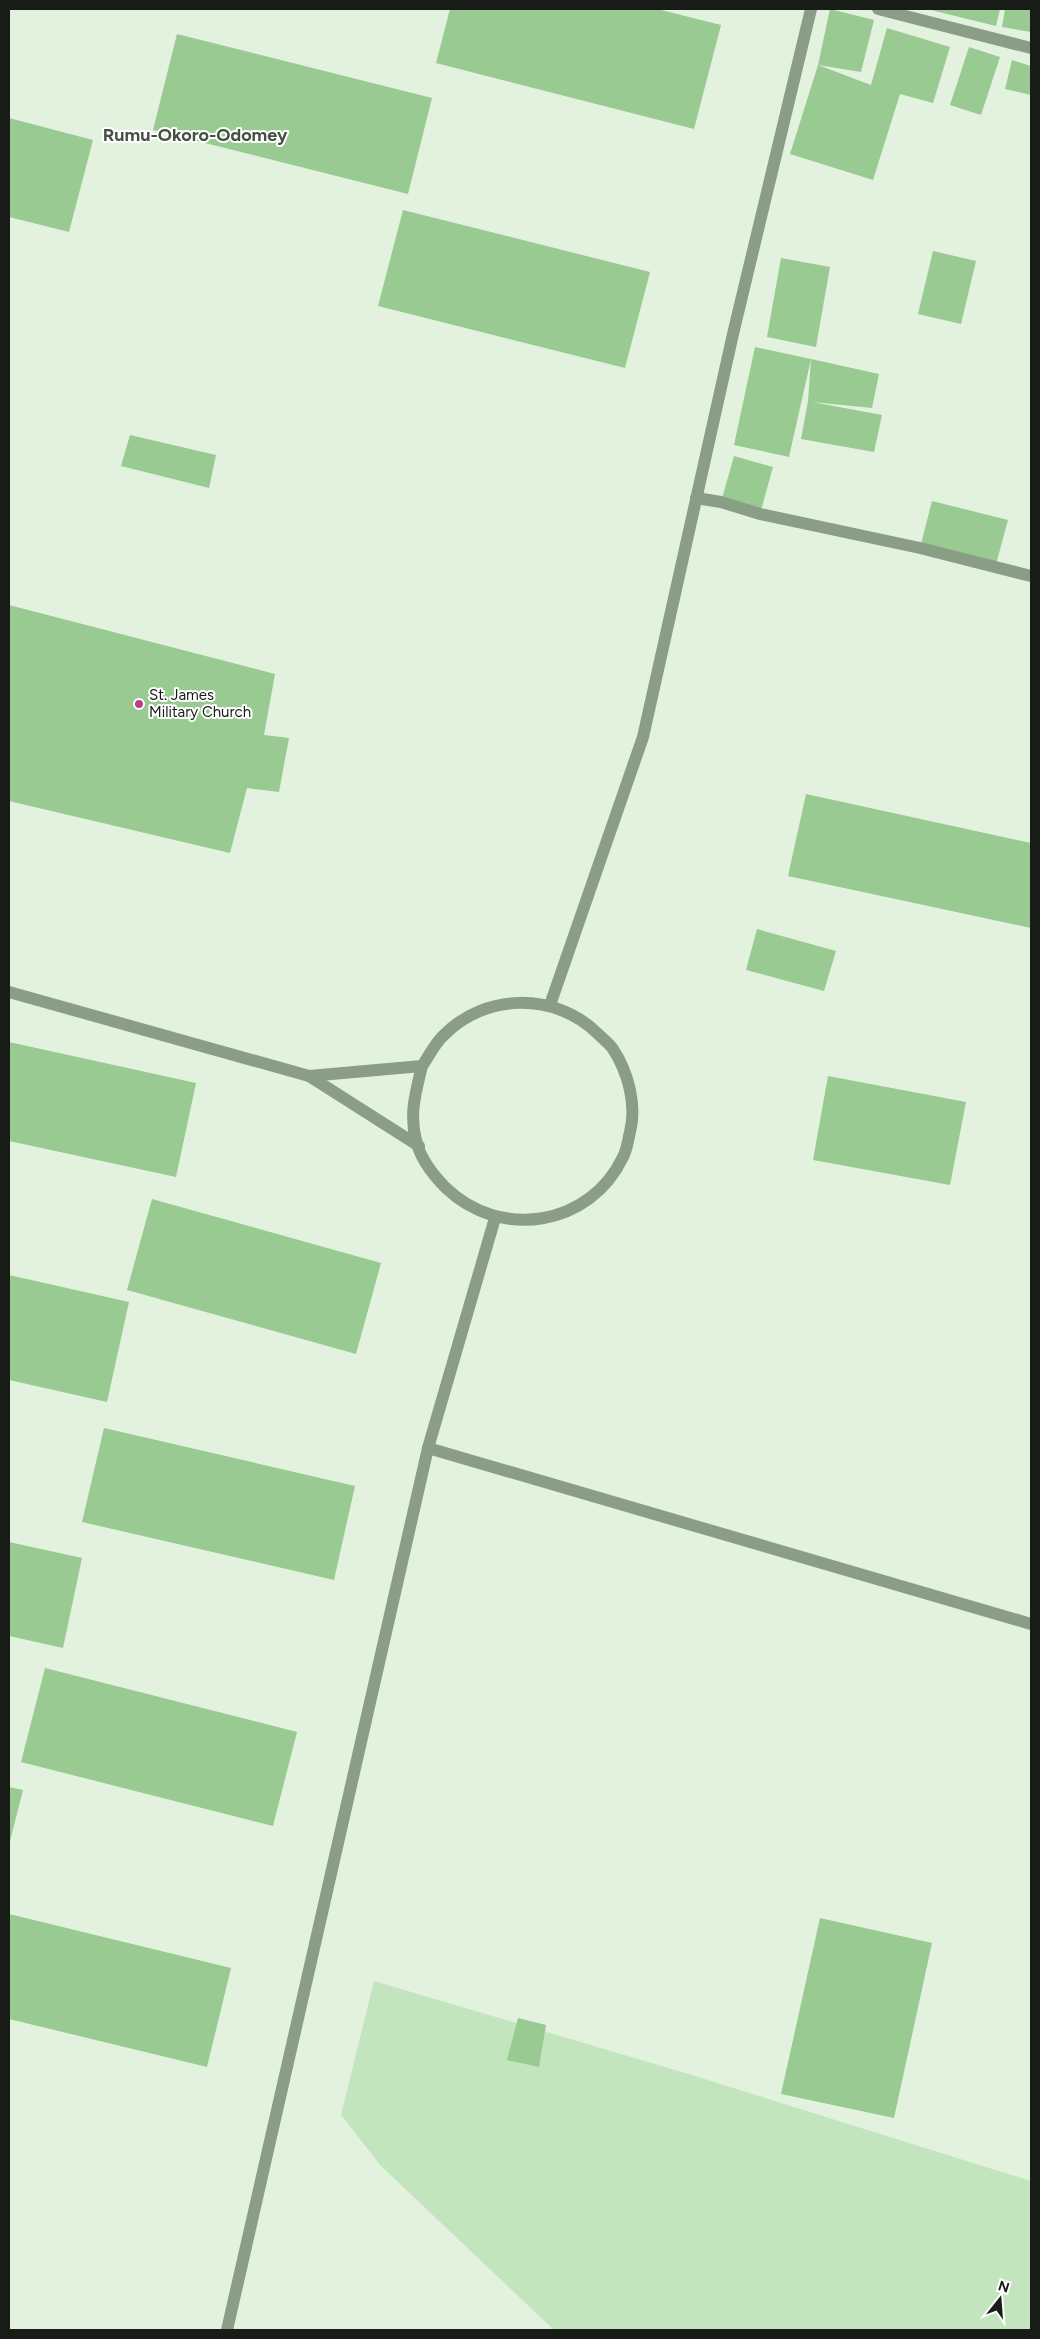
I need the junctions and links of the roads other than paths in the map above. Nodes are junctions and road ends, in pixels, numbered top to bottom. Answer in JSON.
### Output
{"nodes":[{"id":1,"x":811,"y":9,"type":"edge"},
{"id":2,"x":878,"y":9,"type":"edge"},
{"id":3,"x":1031,"y":48,"type":"edge"},
{"id":4,"x":696,"y":498,"type":"junction"},
{"id":5,"x":1031,"y":576,"type":"edge"},
{"id":6,"x":9,"y":992,"type":"edge"},
{"id":7,"x":550,"y":1005,"type":"junction"},
{"id":8,"x":422,"y":1066,"type":"junction"},
{"id":9,"x":309,"y":1076,"type":"junction"},
{"id":10,"x":419,"y":1146,"type":"junction"},
{"id":11,"x":496,"y":1218,"type":"junction"},
{"id":12,"x":428,"y":1448,"type":"junction"},
{"id":13,"x":1031,"y":1624,"type":"edge"},
{"id":14,"x":227,"y":2330,"type":"edge"}],
"edges":[{"from":1,"to":4,"type":"street"},
{"from":2,"to":3,"type":"street"},
{"from":4,"to":5,"type":"street"},
{"from":4,"to":7,"type":"street"},
{"from":6,"to":9,"type":"street"},
{"from":7,"to":8,"type":"street"},
{"from":7,"to":11,"type":"street"},
{"from":8,"to":9,"type":"street"},
{"from":8,"to":10,"type":"street"},
{"from":9,"to":10,"type":"street"},
{"from":10,"to":11,"type":"street"},
{"from":11,"to":12,"type":"street"},
{"from":12,"to":13,"type":"street"},
{"from":12,"to":14,"type":"street"}]}
